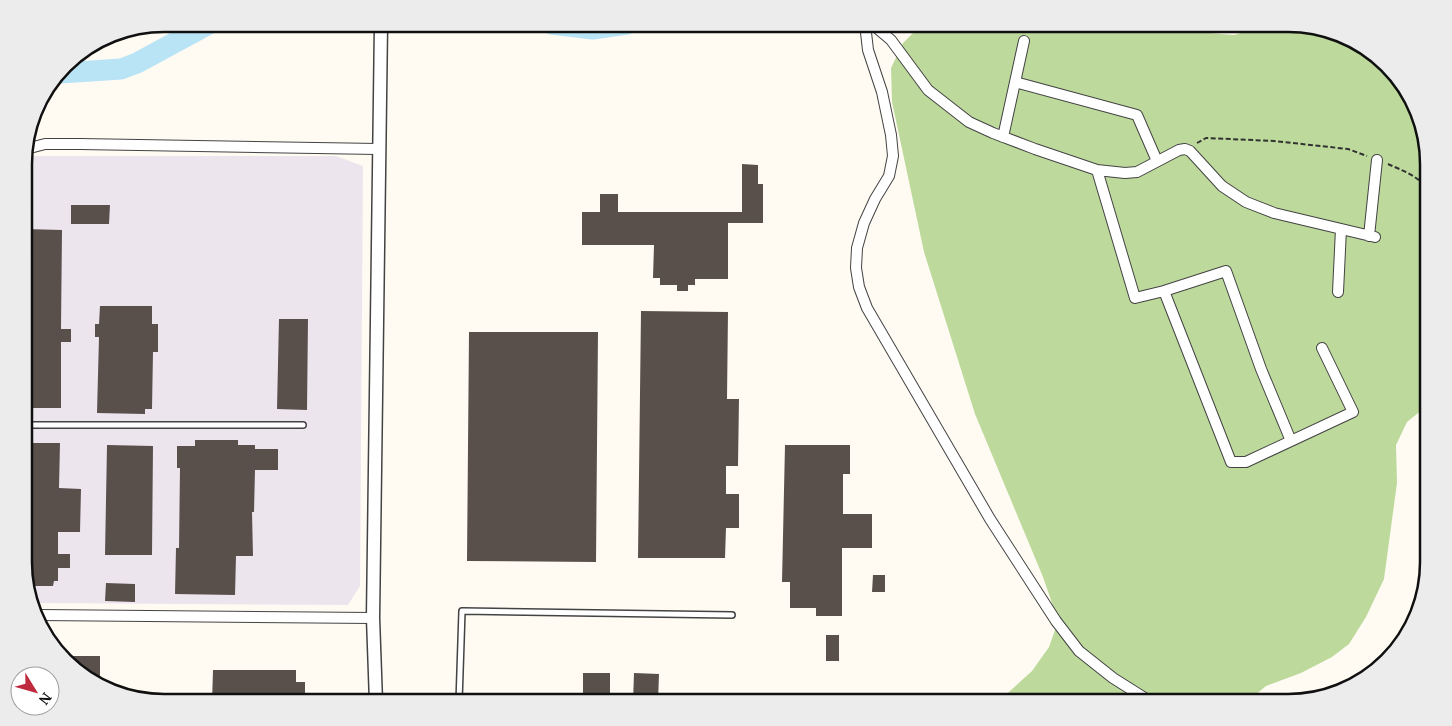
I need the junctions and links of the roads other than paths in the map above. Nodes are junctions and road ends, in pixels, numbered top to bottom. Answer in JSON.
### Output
{"nodes":[{"id":1,"x":381,"y":32,"type":"edge"},
{"id":2,"x":866,"y":32,"type":"edge"},
{"id":3,"x":882,"y":32,"type":"edge"},
{"id":4,"x":1024,"y":41,"type":"dead end"},
{"id":5,"x":1015,"y":82,"type":"junction"},
{"id":6,"x":1003,"y":137,"type":"junction"},
{"id":7,"x":34,"y":147,"type":"edge"},
{"id":8,"x":378,"y":149,"type":"junction"},
{"id":9,"x":1377,"y":160,"type":"road end"},
{"id":10,"x":1157,"y":161,"type":"junction"},
{"id":11,"x":1098,"y":170,"type":"junction"},
{"id":12,"x":1341,"y":229,"type":"junction"},
{"id":13,"x":1164,"y":291,"type":"junction"},
{"id":14,"x":1338,"y":292,"type":"dead end"},
{"id":15,"x":1322,"y":348,"type":"dead end"},
{"id":16,"x":32,"y":425,"type":"edge"},
{"id":17,"x":303,"y":425,"type":"dead end"},
{"id":18,"x":1292,"y":440,"type":"junction"},
{"id":19,"x":44,"y":615,"type":"edge"},
{"id":20,"x":732,"y":615,"type":"dead end"},
{"id":21,"x":373,"y":618,"type":"junction"},
{"id":22,"x":1139,"y":693,"type":"edge"},
{"id":23,"x":376,"y":694,"type":"edge"},
{"id":24,"x":459,"y":694,"type":"edge"}],
"edges":[{"from":1,"to":8,"type":"street"},
{"from":2,"to":22,"type":"street"},
{"from":3,"to":6,"type":"street"},
{"from":4,"to":5,"type":"street"},
{"from":5,"to":6,"type":"street"},
{"from":5,"to":10,"type":"street"},
{"from":6,"to":11,"type":"street"},
{"from":7,"to":8,"type":"street"},
{"from":8,"to":21,"type":"street"},
{"from":9,"to":12,"type":"street"},
{"from":10,"to":11,"type":"street"},
{"from":10,"to":12,"type":"street"},
{"from":11,"to":13,"type":"street"},
{"from":12,"to":14,"type":"street"},
{"from":13,"to":18,"type":"street"},
{"from":13,"to":18,"type":"street"},
{"from":15,"to":18,"type":"street"},
{"from":16,"to":17,"type":"lane"},
{"from":19,"to":21,"type":"street"},
{"from":20,"to":24,"type":"lane"},
{"from":21,"to":23,"type":"street"}]}
